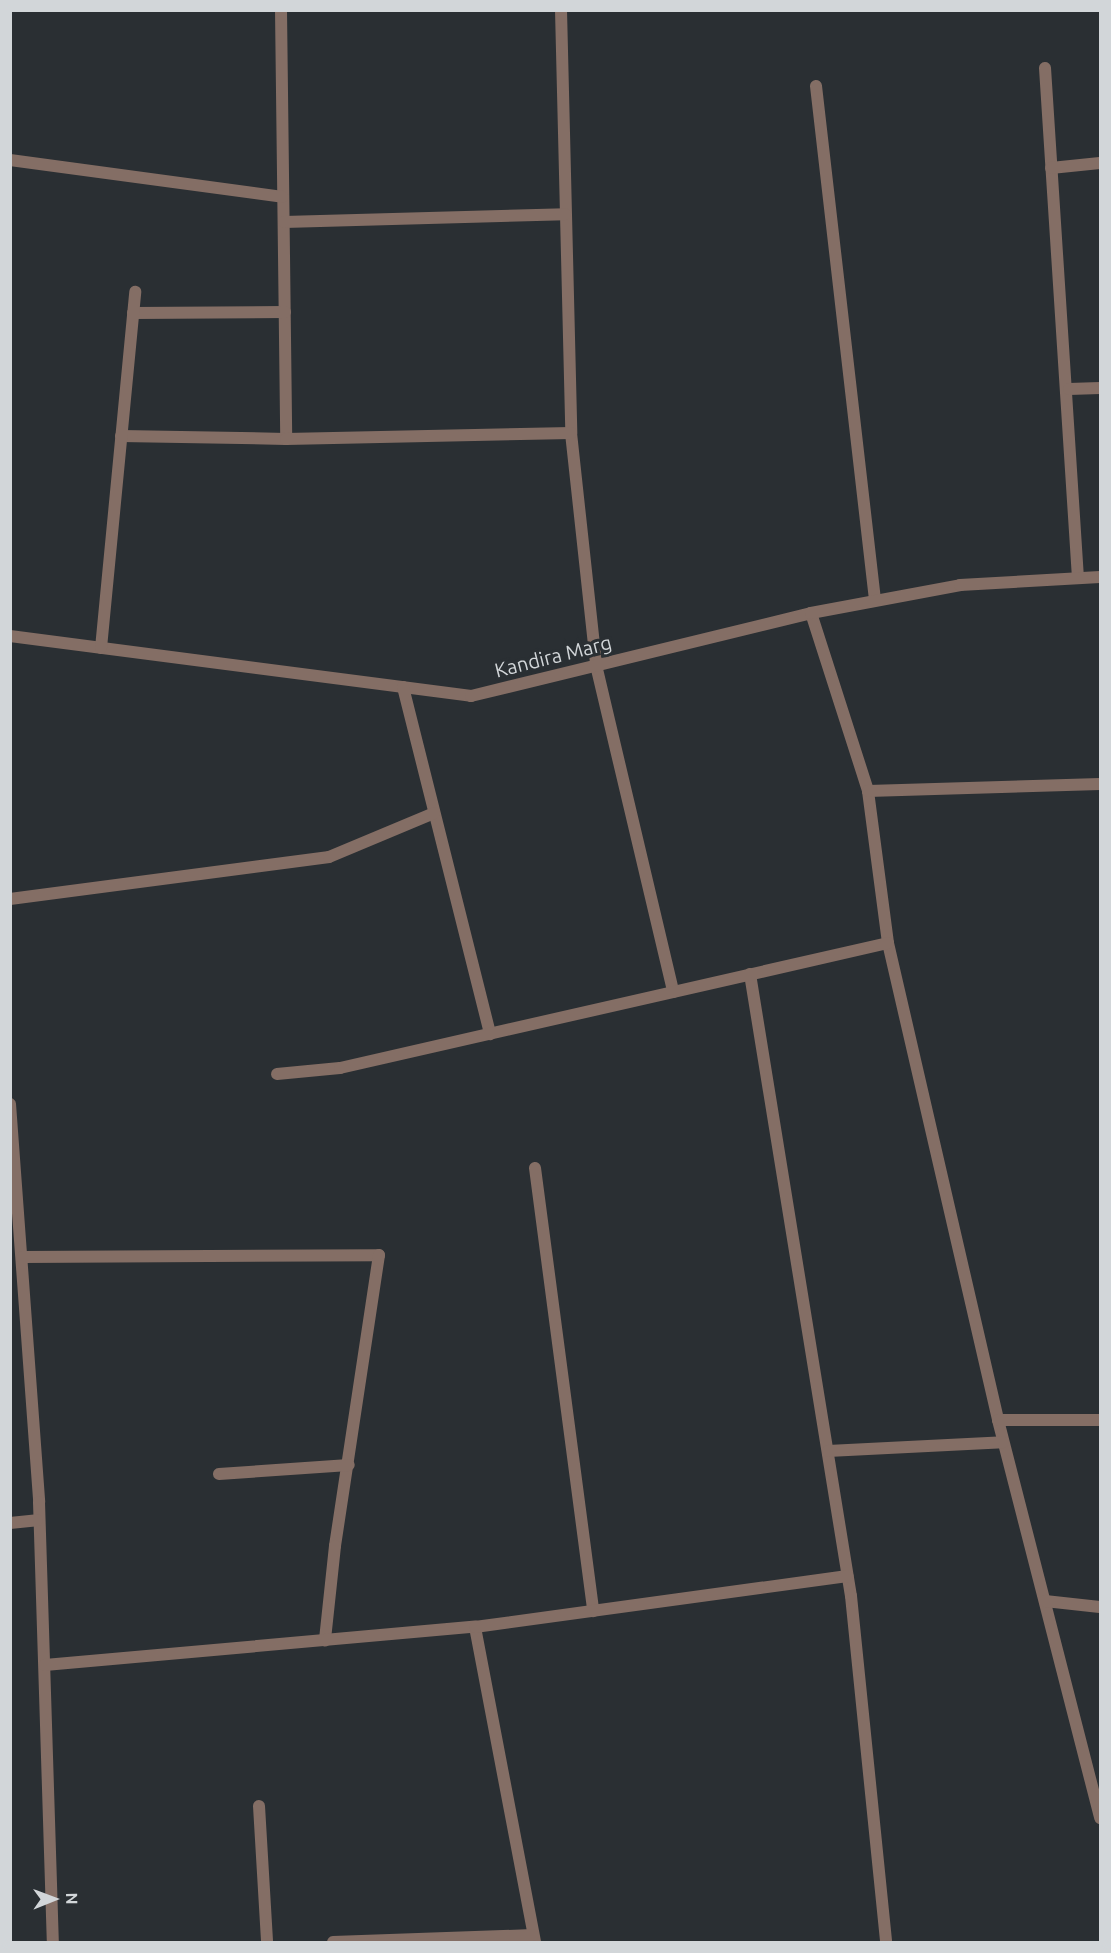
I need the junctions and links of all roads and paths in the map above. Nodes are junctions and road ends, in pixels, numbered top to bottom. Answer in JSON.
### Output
{"nodes":[{"id":1,"x":281,"y":10,"type":"edge"},
{"id":2,"x":561,"y":10,"type":"edge"},
{"id":3,"x":1045,"y":68,"type":"dead end"},
{"id":4,"x":816,"y":86,"type":"dead end"},
{"id":5,"x":10,"y":160,"type":"edge"},
{"id":6,"x":1101,"y":163,"type":"edge"},
{"id":7,"x":1051,"y":168,"type":"junction"},
{"id":8,"x":283,"y":197,"type":"junction"},
{"id":9,"x":565,"y":214,"type":"junction"},
{"id":10,"x":284,"y":222,"type":"junction"},
{"id":11,"x":135,"y":292,"type":"dead end"},
{"id":12,"x":285,"y":312,"type":"junction"},
{"id":13,"x":133,"y":313,"type":"junction"},
{"id":14,"x":1101,"y":388,"type":"edge"},
{"id":15,"x":1069,"y":389,"type":"junction"},
{"id":16,"x":571,"y":433,"type":"junction"},
{"id":17,"x":121,"y":436,"type":"junction"},
{"id":18,"x":286,"y":439,"type":"junction"},
{"id":19,"x":1101,"y":577,"type":"edge"},
{"id":20,"x":1078,"y":578,"type":"junction"},
{"id":21,"x":875,"y":600,"type":"junction"},
{"id":22,"x":811,"y":613,"type":"junction"},
{"id":23,"x":10,"y":636,"type":"edge"},
{"id":24,"x":101,"y":648,"type":"junction"},
{"id":25,"x":596,"y":665,"type":"junction"},
{"id":26,"x":403,"y":687,"type":"junction"},
{"id":27,"x":1101,"y":783,"type":"edge"},
{"id":28,"x":868,"y":791,"type":"junction"},
{"id":29,"x":434,"y":813,"type":"junction"},
{"id":30,"x":10,"y":899,"type":"edge"},
{"id":31,"x":888,"y":943,"type":"junction"},
{"id":32,"x":750,"y":974,"type":"junction"},
{"id":33,"x":673,"y":992,"type":"junction"},
{"id":34,"x":490,"y":1034,"type":"junction"},
{"id":35,"x":277,"y":1074,"type":"dead end"},
{"id":36,"x":10,"y":1104,"type":"edge"},
{"id":37,"x":535,"y":1168,"type":"dead end"},
{"id":38,"x":22,"y":1257,"type":"junction"},
{"id":39,"x":998,"y":1420,"type":"junction"},
{"id":40,"x":1101,"y":1420,"type":"edge"},
{"id":41,"x":1004,"y":1442,"type":"junction"},
{"id":42,"x":828,"y":1451,"type":"junction"},
{"id":43,"x":349,"y":1465,"type":"junction"},
{"id":44,"x":219,"y":1474,"type":"dead end"},
{"id":45,"x":37,"y":1520,"type":"junction"},
{"id":46,"x":10,"y":1523,"type":"edge"},
{"id":47,"x":848,"y":1576,"type":"junction"},
{"id":48,"x":1044,"y":1601,"type":"junction"},
{"id":49,"x":1101,"y":1607,"type":"edge"},
{"id":50,"x":593,"y":1611,"type":"junction"},
{"id":51,"x":475,"y":1627,"type":"junction"},
{"id":52,"x":326,"y":1640,"type":"junction"},
{"id":53,"x":45,"y":1665,"type":"junction"},
{"id":54,"x":1096,"y":1784,"type":"edge"},
{"id":55,"x":259,"y":1806,"type":"dead end"},
{"id":56,"x":1101,"y":1818,"type":"edge"},
{"id":57,"x":534,"y":1939,"type":"edge"},
{"id":58,"x":53,"y":1942,"type":"edge"},
{"id":59,"x":267,"y":1942,"type":"edge"},
{"id":60,"x":333,"y":1942,"type":"edge"},
{"id":61,"x":886,"y":1942,"type":"edge"}],
"edges":[{"from":1,"to":8,"type":"street"},
{"from":2,"to":9,"type":"street"},
{"from":3,"to":7,"type":"street"},
{"from":4,"to":21,"type":"street"},
{"from":5,"to":8,"type":"street"},
{"from":6,"to":7,"type":"street"},
{"from":7,"to":15,"type":"street"},
{"from":8,"to":10,"type":"street"},
{"from":9,"to":10,"type":"street"},
{"from":9,"to":16,"type":"street"},
{"from":10,"to":12,"type":"street"},
{"from":11,"to":13,"type":"street"},
{"from":12,"to":13,"type":"street"},
{"from":12,"to":18,"type":"street"},
{"from":13,"to":17,"type":"street"},
{"from":14,"to":15,"type":"street"},
{"from":15,"to":20,"type":"street"},
{"from":16,"to":18,"type":"street"},
{"from":16,"to":25,"type":"street"},
{"from":17,"to":18,"type":"street"},
{"from":17,"to":24,"type":"street"},
{"from":19,"to":20,"type":"street","name":"Kandira Marg"},
{"from":20,"to":21,"type":"street","name":"Kandira Marg"},
{"from":21,"to":22,"type":"street","name":"Kandira Marg"},
{"from":22,"to":25,"type":"street","name":"Kandira Marg"},
{"from":22,"to":28,"type":"street"},
{"from":23,"to":24,"type":"street","name":"Kandira Marg"},
{"from":24,"to":26,"type":"street","name":"Kandira Marg"},
{"from":25,"to":26,"type":"street","name":"Kandira Marg"},
{"from":25,"to":33,"type":"street"},
{"from":26,"to":29,"type":"street"},
{"from":27,"to":28,"type":"street"},
{"from":28,"to":31,"type":"street"},
{"from":29,"to":30,"type":"street"},
{"from":29,"to":34,"type":"street"},
{"from":31,"to":32,"type":"street"},
{"from":31,"to":39,"type":"street"},
{"from":32,"to":33,"type":"street"},
{"from":32,"to":42,"type":"street"},
{"from":33,"to":34,"type":"street"},
{"from":34,"to":35,"type":"street"},
{"from":36,"to":38,"type":"street"},
{"from":37,"to":50,"type":"street"},
{"from":38,"to":43,"type":"street"},
{"from":38,"to":45,"type":"street"},
{"from":39,"to":40,"type":"street"},
{"from":39,"to":41,"type":"street"},
{"from":41,"to":42,"type":"street"},
{"from":41,"to":48,"type":"street"},
{"from":42,"to":47,"type":"street"},
{"from":43,"to":44,"type":"street"},
{"from":43,"to":52,"type":"street"},
{"from":45,"to":46,"type":"street"},
{"from":45,"to":53,"type":"street"},
{"from":47,"to":50,"type":"street"},
{"from":47,"to":61,"type":"street"},
{"from":48,"to":49,"type":"street"},
{"from":48,"to":54,"type":"street"},
{"from":50,"to":51,"type":"street"},
{"from":51,"to":52,"type":"street"},
{"from":51,"to":57,"type":"street"},
{"from":52,"to":53,"type":"street"},
{"from":53,"to":58,"type":"street"},
{"from":54,"to":56,"type":"street"},
{"from":55,"to":59,"type":"street"},
{"from":57,"to":60,"type":"street"}]}
